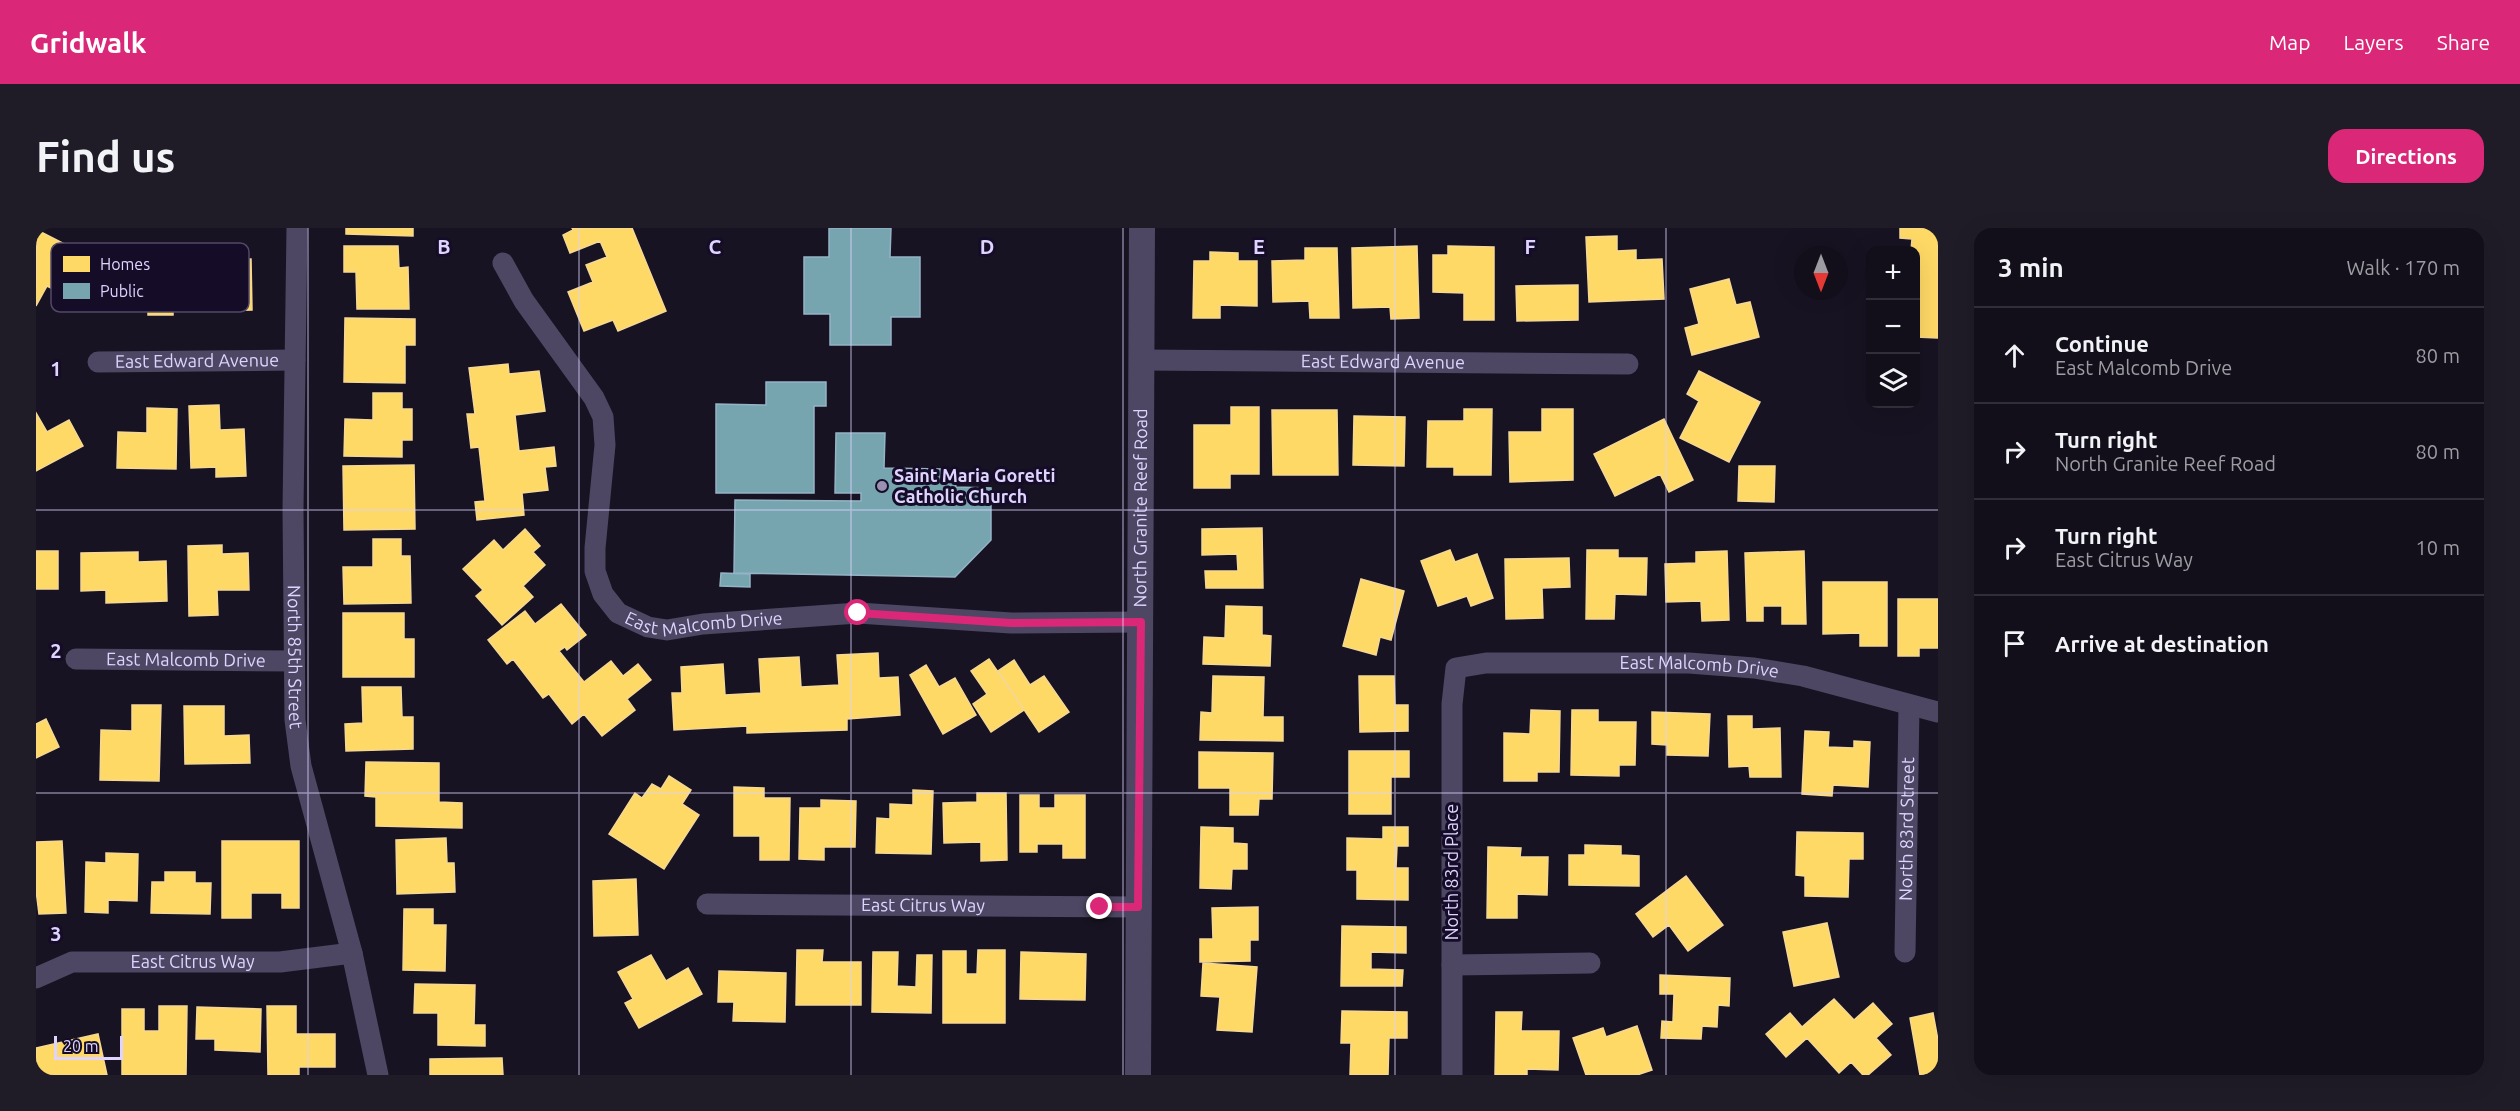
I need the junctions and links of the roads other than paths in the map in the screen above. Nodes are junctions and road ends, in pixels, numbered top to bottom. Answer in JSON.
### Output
{"nodes":[{"id":1,"x":297,"y":228,"type":"edge"},
{"id":2,"x":1142,"y":228,"type":"edge"},
{"id":3,"x":503,"y":263,"type":"dead end"},
{"id":4,"x":294,"y":360,"type":"junction"},
{"id":5,"x":1140,"y":360,"type":"junction"},
{"id":6,"x":98,"y":362,"type":"dead end"},
{"id":7,"x":1628,"y":364,"type":"dead end"},
{"id":8,"x":1141,"y":622,"type":"junction"},
{"id":9,"x":76,"y":660,"type":"dead end"},
{"id":10,"x":294,"y":661,"type":"junction"},
{"id":11,"x":1456,"y":668,"type":"joint"},
{"id":12,"x":1909,"y":706,"type":"junction"},
{"id":13,"x":1938,"y":712,"type":"edge"},
{"id":14,"x":707,"y":904,"type":"dead end"},
{"id":15,"x":1138,"y":907,"type":"junction"},
{"id":16,"x":1905,"y":952,"type":"dead end"},
{"id":17,"x":352,"y":953,"type":"junction"},
{"id":18,"x":1590,"y":963,"type":"dead end"},
{"id":19,"x":1452,"y":965,"type":"junction"},
{"id":20,"x":36,"y":978,"type":"edge"},
{"id":21,"x":378,"y":1075,"type":"edge"},
{"id":22,"x":1137,"y":1075,"type":"edge"},
{"id":23,"x":1452,"y":1075,"type":"edge"}],
"edges":[{"from":1,"to":4,"type":"street","name":"North 85th Street"},
{"from":2,"to":5,"type":"street","name":"North Granite Reef Road"},
{"from":3,"to":8,"type":"street","name":"East Malcomb Drive"},
{"from":4,"to":6,"type":"street","name":"East Edward Avenue"},
{"from":4,"to":10,"type":"street","name":"North 85th Street"},
{"from":5,"to":7,"type":"street","name":"East Edward Avenue"},
{"from":5,"to":8,"type":"street","name":"North Granite Reef Road"},
{"from":8,"to":15,"type":"street","name":"North Granite Reef Road"},
{"from":9,"to":10,"type":"street","name":"East Malcomb Drive"},
{"from":10,"to":17,"type":"street","name":"North 85th Street"},
{"from":11,"to":12,"type":"street","name":"East Malcomb Drive"},
{"from":11,"to":19,"type":"street","name":"North 83rd Place"},
{"from":12,"to":13,"type":"street","name":"East Malcomb Drive"},
{"from":12,"to":16,"type":"street","name":"North 83rd Street"},
{"from":14,"to":15,"type":"street","name":"East Citrus Way"},
{"from":15,"to":22,"type":"street","name":"North Granite Reef Road"},
{"from":17,"to":20,"type":"street","name":"East Citrus Way"},
{"from":17,"to":21,"type":"street","name":"North 85th Street"},
{"from":18,"to":19,"type":"street"},
{"from":19,"to":23,"type":"street","name":"North 83rd Place"}]}
